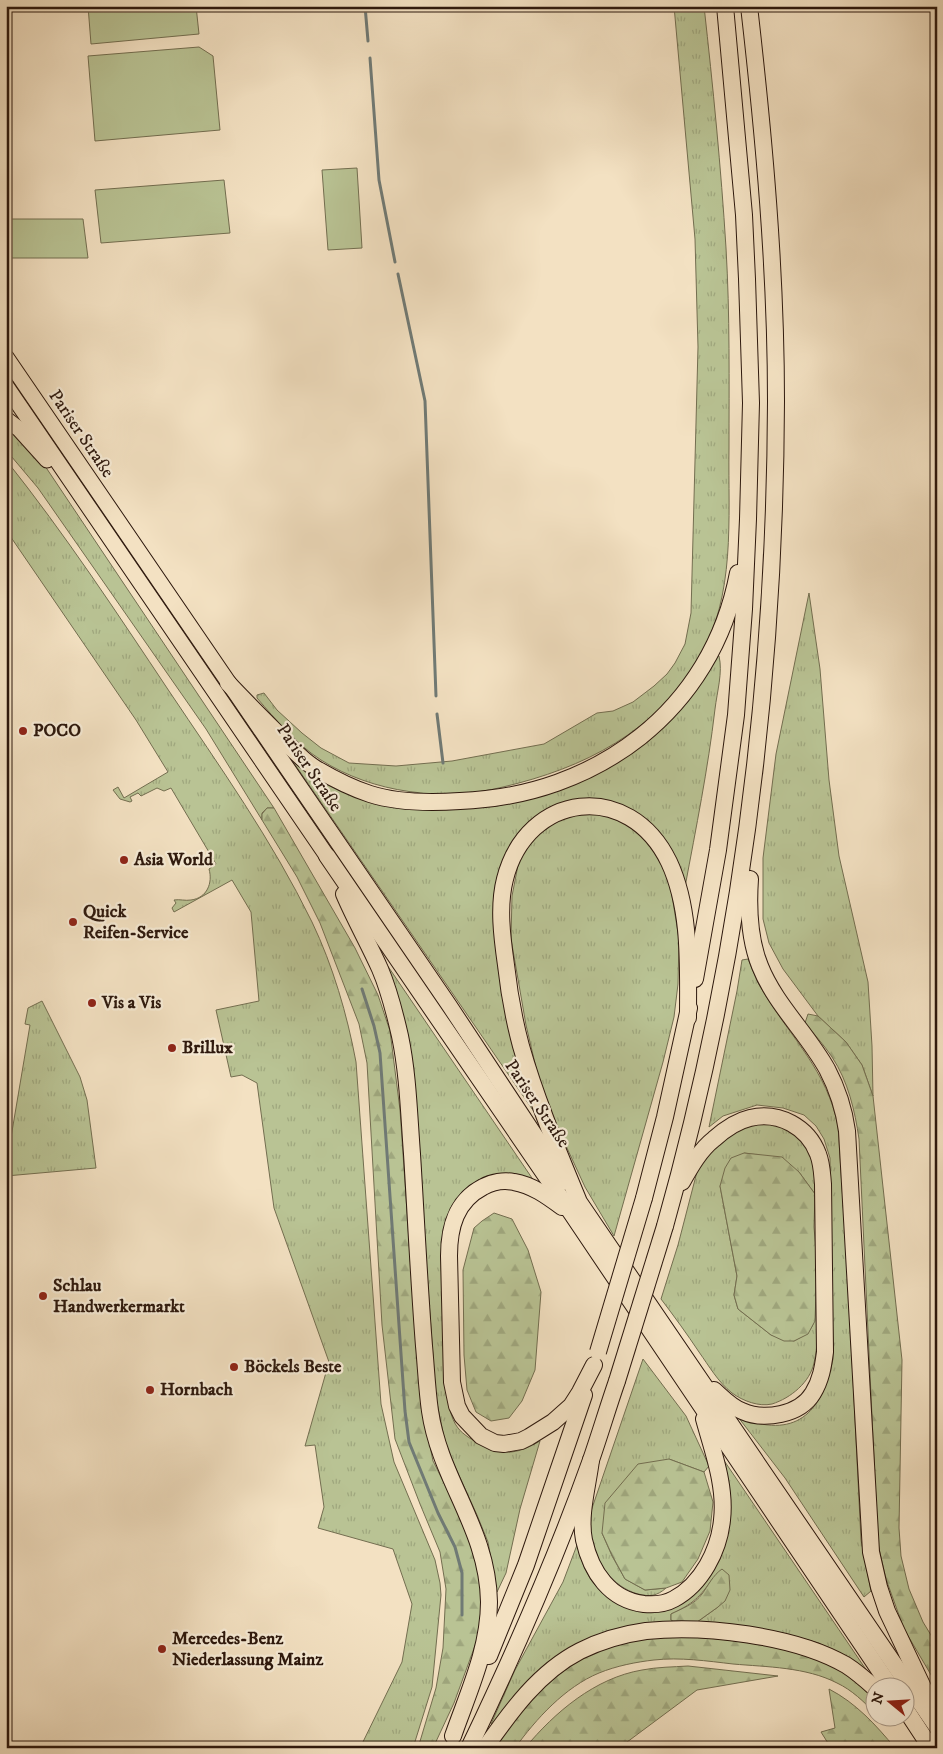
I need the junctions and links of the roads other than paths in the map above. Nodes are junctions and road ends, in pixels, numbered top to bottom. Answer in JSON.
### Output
{"nodes":[{"id":1,"x":725,"y":6,"type":"edge"},
{"id":2,"x":749,"y":6,"type":"edge"},
{"id":3,"x":6,"y":357,"type":"edge"},
{"id":4,"x":6,"y":386,"type":"edge"},
{"id":5,"x":6,"y":419,"type":"edge"},
{"id":6,"x":748,"y":519,"type":"junction"},
{"id":7,"x":99,"y":523,"type":"junction"},
{"id":8,"x":228,"y":683,"type":"junction"},
{"id":9,"x":755,"y":773,"type":"junction"},
{"id":10,"x":327,"y":856,"type":"junction"},
{"id":11,"x":688,"y":1018,"type":"junction"},
{"id":12,"x":672,"y":1199,"type":"junction"},
{"id":13,"x":576,"y":1208,"type":"junction"},
{"id":14,"x":596,"y":1358,"type":"junction"},
{"id":15,"x":698,"y":1376,"type":"junction"},
{"id":16,"x":701,"y":1408,"type":"junction"},
{"id":17,"x":591,"y":1460,"type":"junction"},
{"id":18,"x":883,"y":1676,"type":"edge"},
{"id":19,"x":866,"y":1681,"type":"edge"},
{"id":20,"x":937,"y":1718,"type":"edge"},
{"id":21,"x":916,"y":1725,"type":"edge"},
{"id":22,"x":913,"y":1726,"type":"edge"},
{"id":23,"x":937,"y":1727,"type":"edge"},
{"id":24,"x":450,"y":1742,"type":"edge"},
{"id":25,"x":469,"y":1748,"type":"edge"},
{"id":26,"x":485,"y":1748,"type":"edge"},
{"id":27,"x":931,"y":1748,"type":"edge"}],
"edges":[{"from":1,"to":6,"type":"highway"},
{"from":2,"to":9,"type":"highway"},
{"from":3,"to":8,"type":"highway","name":"Pariser Straße"},
{"from":4,"to":7,"type":"highway","name":"Pariser Straße"},
{"from":5,"to":7,"type":"highway"},
{"from":6,"to":8,"type":"highway"},
{"from":6,"to":11,"type":"highway"},
{"from":7,"to":10,"type":"highway","name":"Pariser Straße"},
{"from":8,"to":13,"type":"highway","name":"Pariser Straße"},
{"from":9,"to":12,"type":"highway"},
{"from":9,"to":20,"type":"highway"},
{"from":10,"to":13,"type":"highway"},
{"from":10,"to":24,"type":"highway"},
{"from":11,"to":13,"type":"highway"},
{"from":11,"to":14,"type":"highway","bridge":true},
{"from":12,"to":15,"type":"highway"},
{"from":12,"to":17,"type":"highway","bridge":true},
{"from":13,"to":14,"type":"highway"},
{"from":13,"to":15,"type":"highway"},
{"from":13,"to":16,"type":"highway"},
{"from":14,"to":24,"type":"highway"},
{"from":15,"to":23,"type":"highway"},
{"from":16,"to":17,"type":"highway"},
{"from":16,"to":18,"type":"highway"},
{"from":17,"to":25,"type":"highway"},
{"from":19,"to":26,"type":"highway"},
{"from":21,"to":27,"type":"highway"},
{"from":22,"to":27,"type":"highway"}]}
